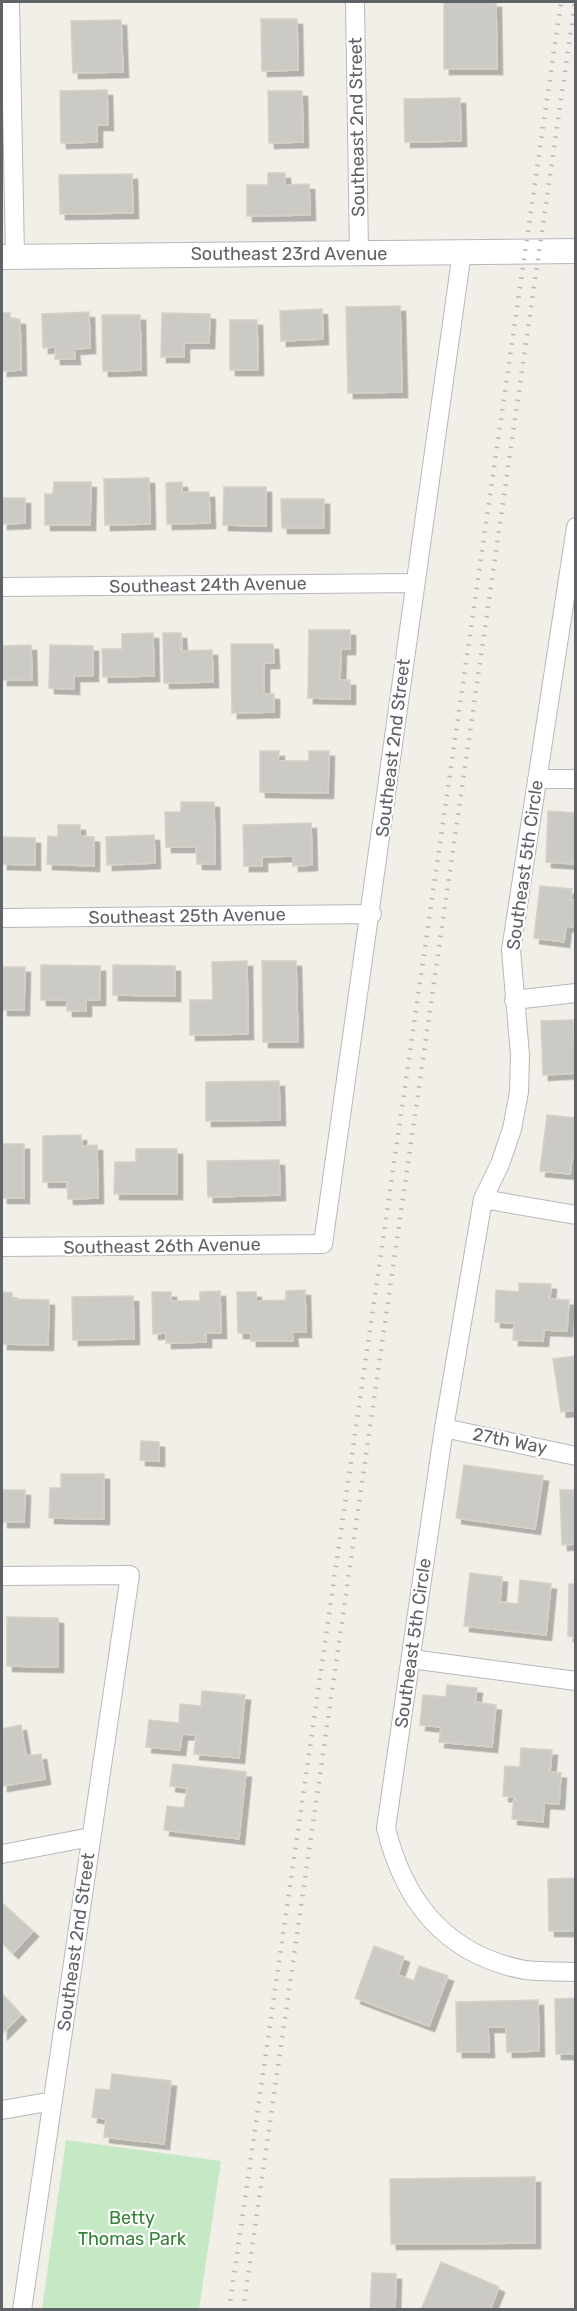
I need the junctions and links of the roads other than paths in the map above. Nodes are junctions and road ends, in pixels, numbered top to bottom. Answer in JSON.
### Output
{"nodes":[{"id":1,"x":10,"y":2,"type":"edge"},
{"id":2,"x":355,"y":2,"type":"edge"},
{"id":3,"x":576,"y":251,"type":"edge"},
{"id":4,"x":462,"y":252,"type":"junction"},
{"id":5,"x":359,"y":253,"type":"junction"},
{"id":6,"x":8,"y":256,"type":"edge"},
{"id":7,"x":576,"y":527,"type":"edge"},
{"id":8,"x":414,"y":583,"type":"junction"},
{"id":9,"x":2,"y":587,"type":"edge"},
{"id":10,"x":537,"y":779,"type":"junction"},
{"id":11,"x":576,"y":779,"type":"edge"},
{"id":12,"x":372,"y":914,"type":"junction"},
{"id":13,"x":2,"y":918,"type":"edge"},
{"id":14,"x":576,"y":993,"type":"edge"},
{"id":15,"x":514,"y":1000,"type":"junction"},
{"id":16,"x":483,"y":1199,"type":"junction"},
{"id":17,"x":576,"y":1215,"type":"edge"},
{"id":18,"x":322,"y":1244,"type":"joint"},
{"id":19,"x":2,"y":1247,"type":"edge"},
{"id":20,"x":444,"y":1428,"type":"junction"},
{"id":21,"x":576,"y":1456,"type":"edge"},
{"id":22,"x":2,"y":1576,"type":"edge"},
{"id":23,"x":411,"y":1659,"type":"junction"},
{"id":24,"x":576,"y":1681,"type":"edge"},
{"id":25,"x":91,"y":1838,"type":"junction"},
{"id":26,"x":2,"y":1854,"type":"edge"},
{"id":27,"x":576,"y":1972,"type":"edge"},
{"id":28,"x":53,"y":2100,"type":"junction"},
{"id":29,"x":2,"y":2110,"type":"edge"},
{"id":30,"x":22,"y":2310,"type":"edge"}],
"edges":[{"from":1,"to":6,"type":"street"},
{"from":2,"to":5,"type":"street","name":"Southeast 2nd Street"},
{"from":3,"to":4,"type":"street","name":"Southeast 23rd Avenue"},
{"from":4,"to":5,"type":"street","name":"Southeast 23rd Avenue"},
{"from":4,"to":8,"type":"street","name":"Southeast 2nd Street"},
{"from":5,"to":6,"type":"street","name":"Southeast 23rd Avenue"},
{"from":7,"to":10,"type":"street","name":"Southeast 5th Circle"},
{"from":8,"to":9,"type":"street","name":"Southeast 24th Avenue"},
{"from":8,"to":12,"type":"street","name":"Southeast 2nd Street"},
{"from":10,"to":11,"type":"street"},
{"from":10,"to":15,"type":"street","name":"Southeast 5th Circle"},
{"from":12,"to":13,"type":"street","name":"Southeast 25th Avenue"},
{"from":12,"to":18,"type":"street","name":"Southeast 2nd Street"},
{"from":14,"to":15,"type":"street"},
{"from":15,"to":16,"type":"street","name":"Southeast 5th Circle"},
{"from":16,"to":17,"type":"street"},
{"from":16,"to":20,"type":"street","name":"Southeast 5th Circle"},
{"from":18,"to":19,"type":"street","name":"Southeast 26th Avenue"},
{"from":20,"to":21,"type":"street","name":"27th Way"},
{"from":20,"to":23,"type":"street","name":"Southeast 5th Circle"},
{"from":22,"to":25,"type":"street","name":"Southeast 2nd Street"},
{"from":23,"to":24,"type":"street"},
{"from":23,"to":27,"type":"street","name":"Southeast 5th Circle"},
{"from":25,"to":26,"type":"street"},
{"from":25,"to":28,"type":"street","name":"Southeast 2nd Street"},
{"from":28,"to":29,"type":"street"},
{"from":28,"to":30,"type":"street","name":"Southeast 2nd Street"}]}
